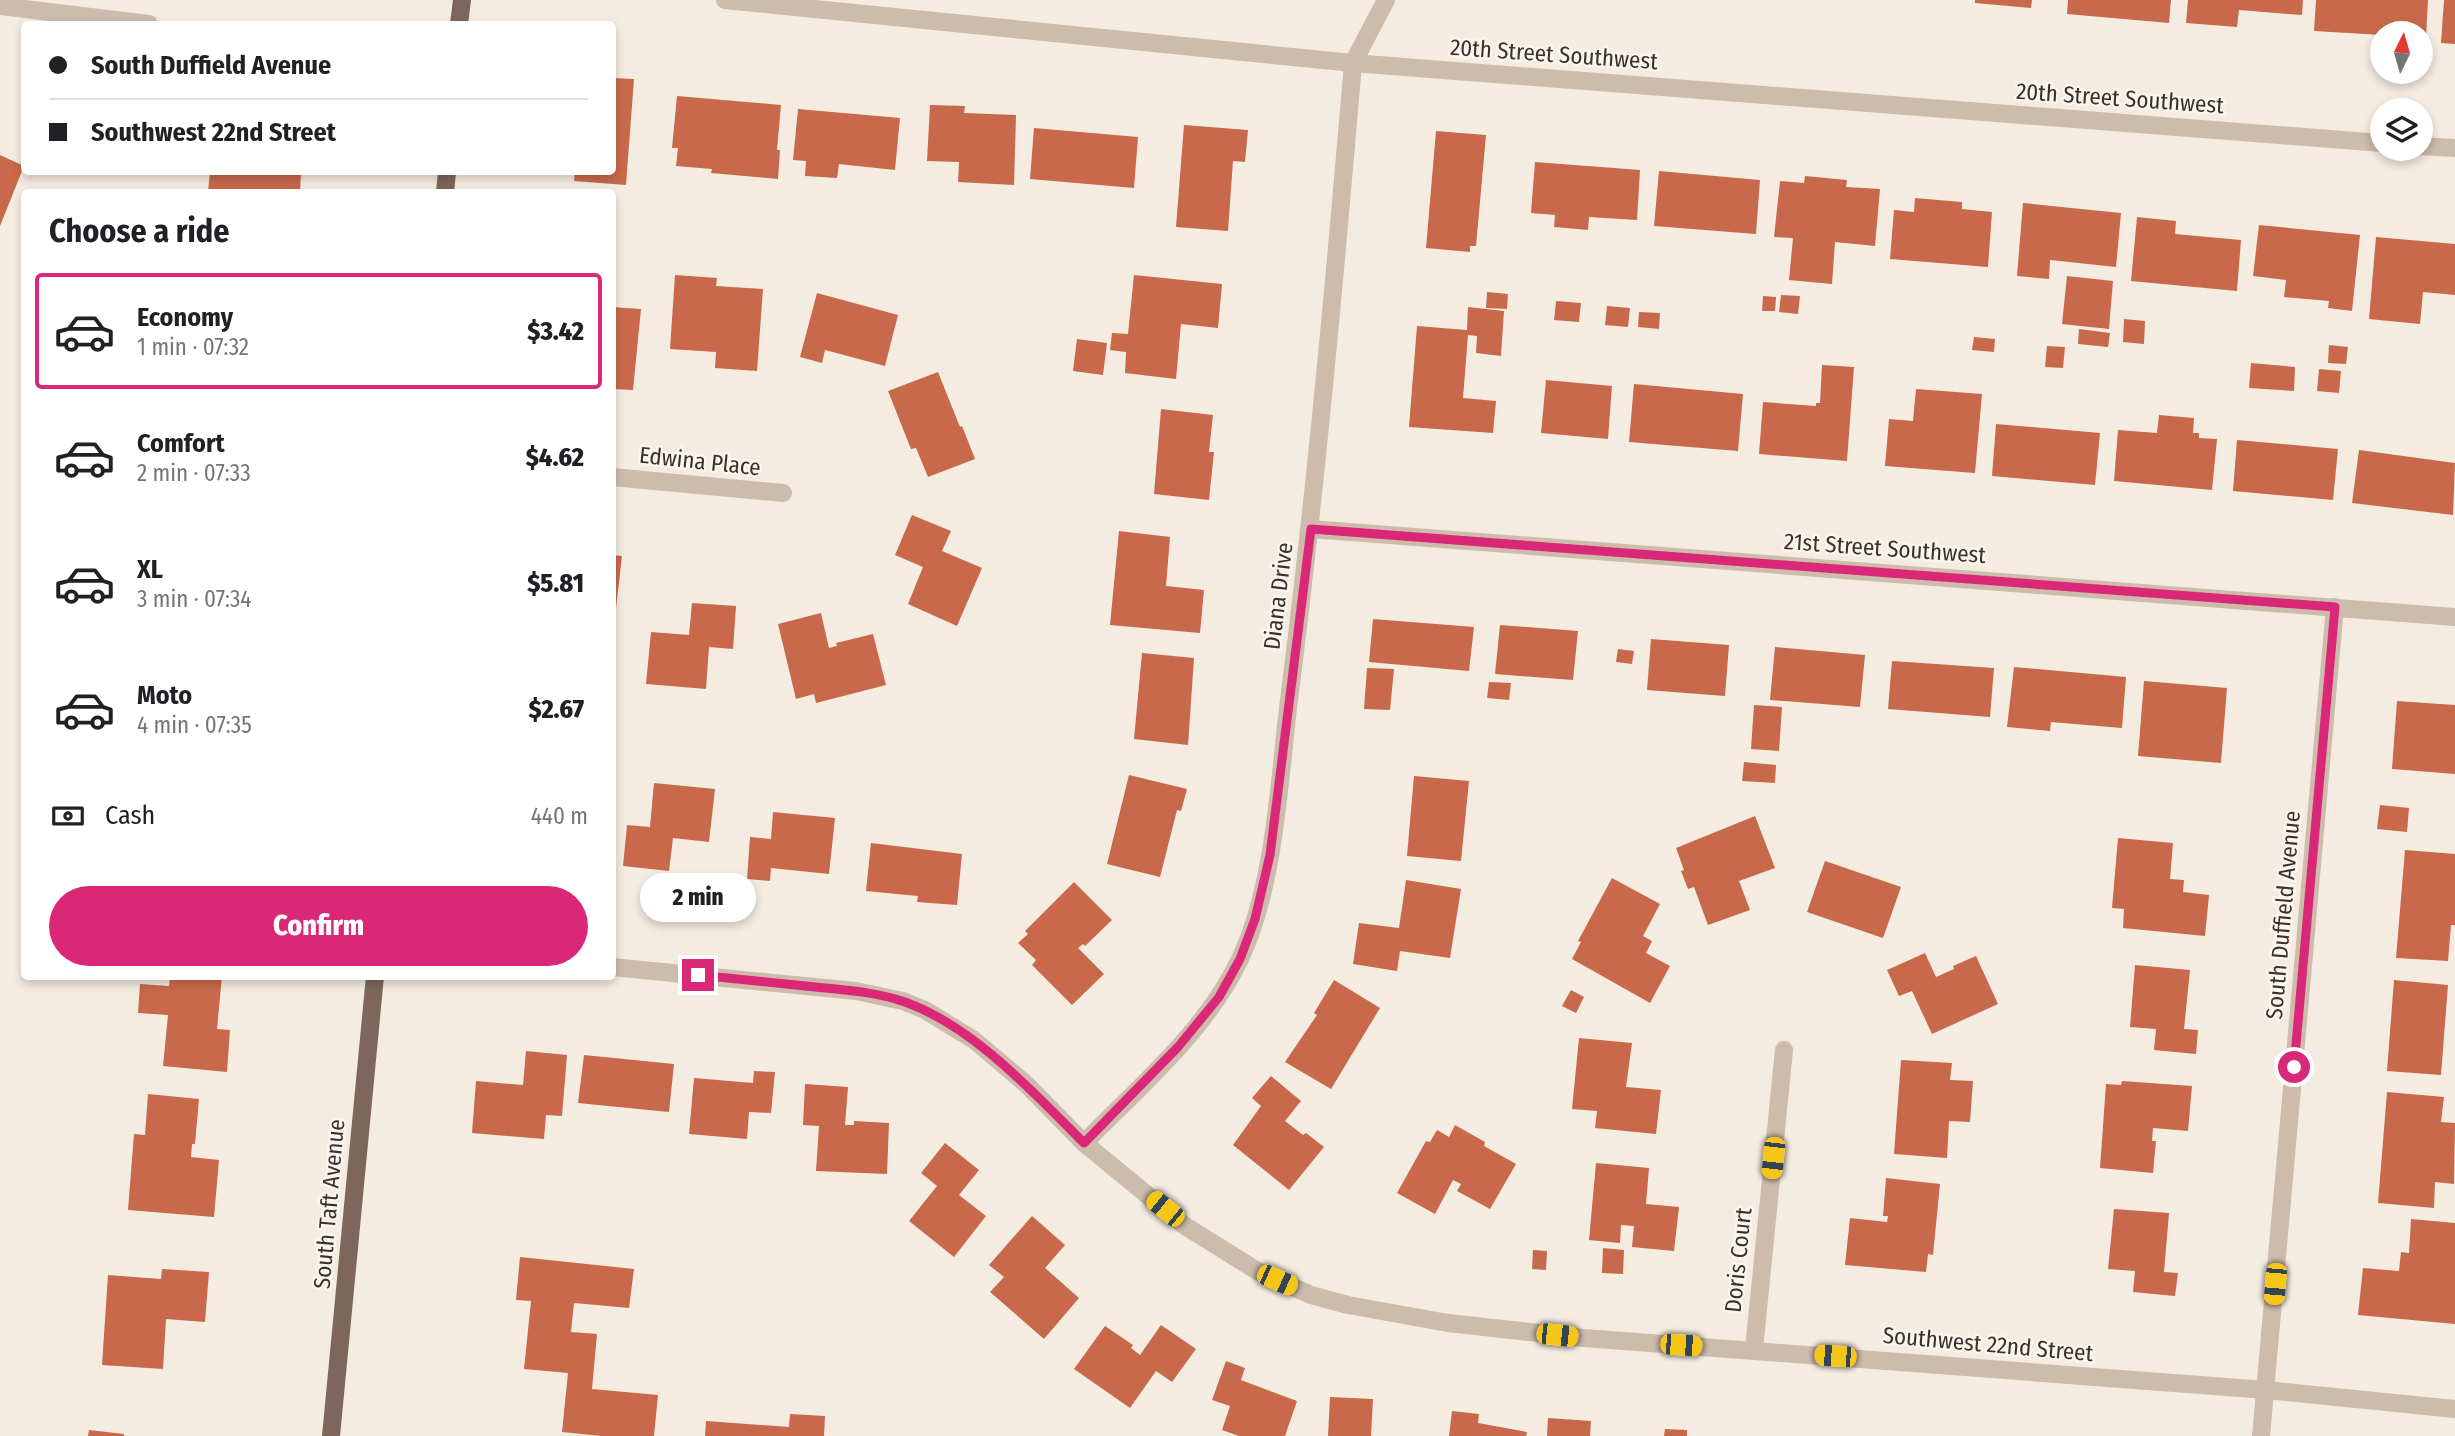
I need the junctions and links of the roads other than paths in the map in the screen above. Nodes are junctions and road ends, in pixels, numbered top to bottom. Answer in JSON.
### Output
{"nodes":[{"id":1,"x":462,"y":0,"type":"edge"},
{"id":2,"x":725,"y":0,"type":"edge"},
{"id":3,"x":1386,"y":0,"type":"edge"},
{"id":4,"x":0,"y":6,"type":"edge"},
{"id":5,"x":124,"y":21,"type":"edge"},
{"id":6,"x":459,"y":21,"type":"edge"},
{"id":7,"x":1353,"y":63,"type":"junction"},
{"id":8,"x":2370,"y":142,"type":"edge"},
{"id":9,"x":2433,"y":146,"type":"edge"},
{"id":10,"x":2455,"y":148,"type":"edge"},
{"id":11,"x":616,"y":477,"type":"edge"},
{"id":12,"x":783,"y":494,"type":"dead end"},
{"id":13,"x":1311,"y":529,"type":"junction"},
{"id":14,"x":2335,"y":607,"type":"junction"},
{"id":15,"x":2455,"y":617,"type":"edge"},
{"id":16,"x":616,"y":967,"type":"edge"},
{"id":17,"x":375,"y":980,"type":"edge"},
{"id":18,"x":1784,"y":1050,"type":"dead end"},
{"id":19,"x":1084,"y":1143,"type":"junction"},
{"id":20,"x":1754,"y":1349,"type":"junction"},
{"id":21,"x":2266,"y":1390,"type":"junction"},
{"id":22,"x":2455,"y":1409,"type":"edge"},
{"id":23,"x":331,"y":1436,"type":"edge"},
{"id":24,"x":2261,"y":1436,"type":"edge"}],
"edges":[{"from":1,"to":6,"type":"main road"},
{"from":2,"to":7,"type":"street","name":"20th Street Southwest"},
{"from":3,"to":7,"type":"street","name":"Diana Drive"},
{"from":4,"to":5,"type":"street"},
{"from":7,"to":8,"type":"street","name":"20th Street Southwest"},
{"from":7,"to":13,"type":"street","name":"Diana Drive"},
{"from":9,"to":10,"type":"street"},
{"from":11,"to":12,"type":"street","name":"Edwina Place"},
{"from":13,"to":14,"type":"street","name":"21st Street Southwest"},
{"from":13,"to":19,"type":"street","name":"Diana Drive"},
{"from":14,"to":15,"type":"street","name":"21st Street Southwest"},
{"from":14,"to":21,"type":"street","name":"South Duffield Avenue"},
{"from":16,"to":19,"type":"street","name":"Southwest 22nd Street"},
{"from":17,"to":23,"type":"main road","name":"South Taft Avenue"},
{"from":18,"to":20,"type":"street","name":"Doris Court"},
{"from":19,"to":20,"type":"street","name":"Southwest 22nd Street"},
{"from":20,"to":21,"type":"street","name":"Southwest 22nd Street"},
{"from":21,"to":22,"type":"street","name":"Southwest 22nd Street"},
{"from":21,"to":24,"type":"street","name":"South Duffield Avenue"}]}
